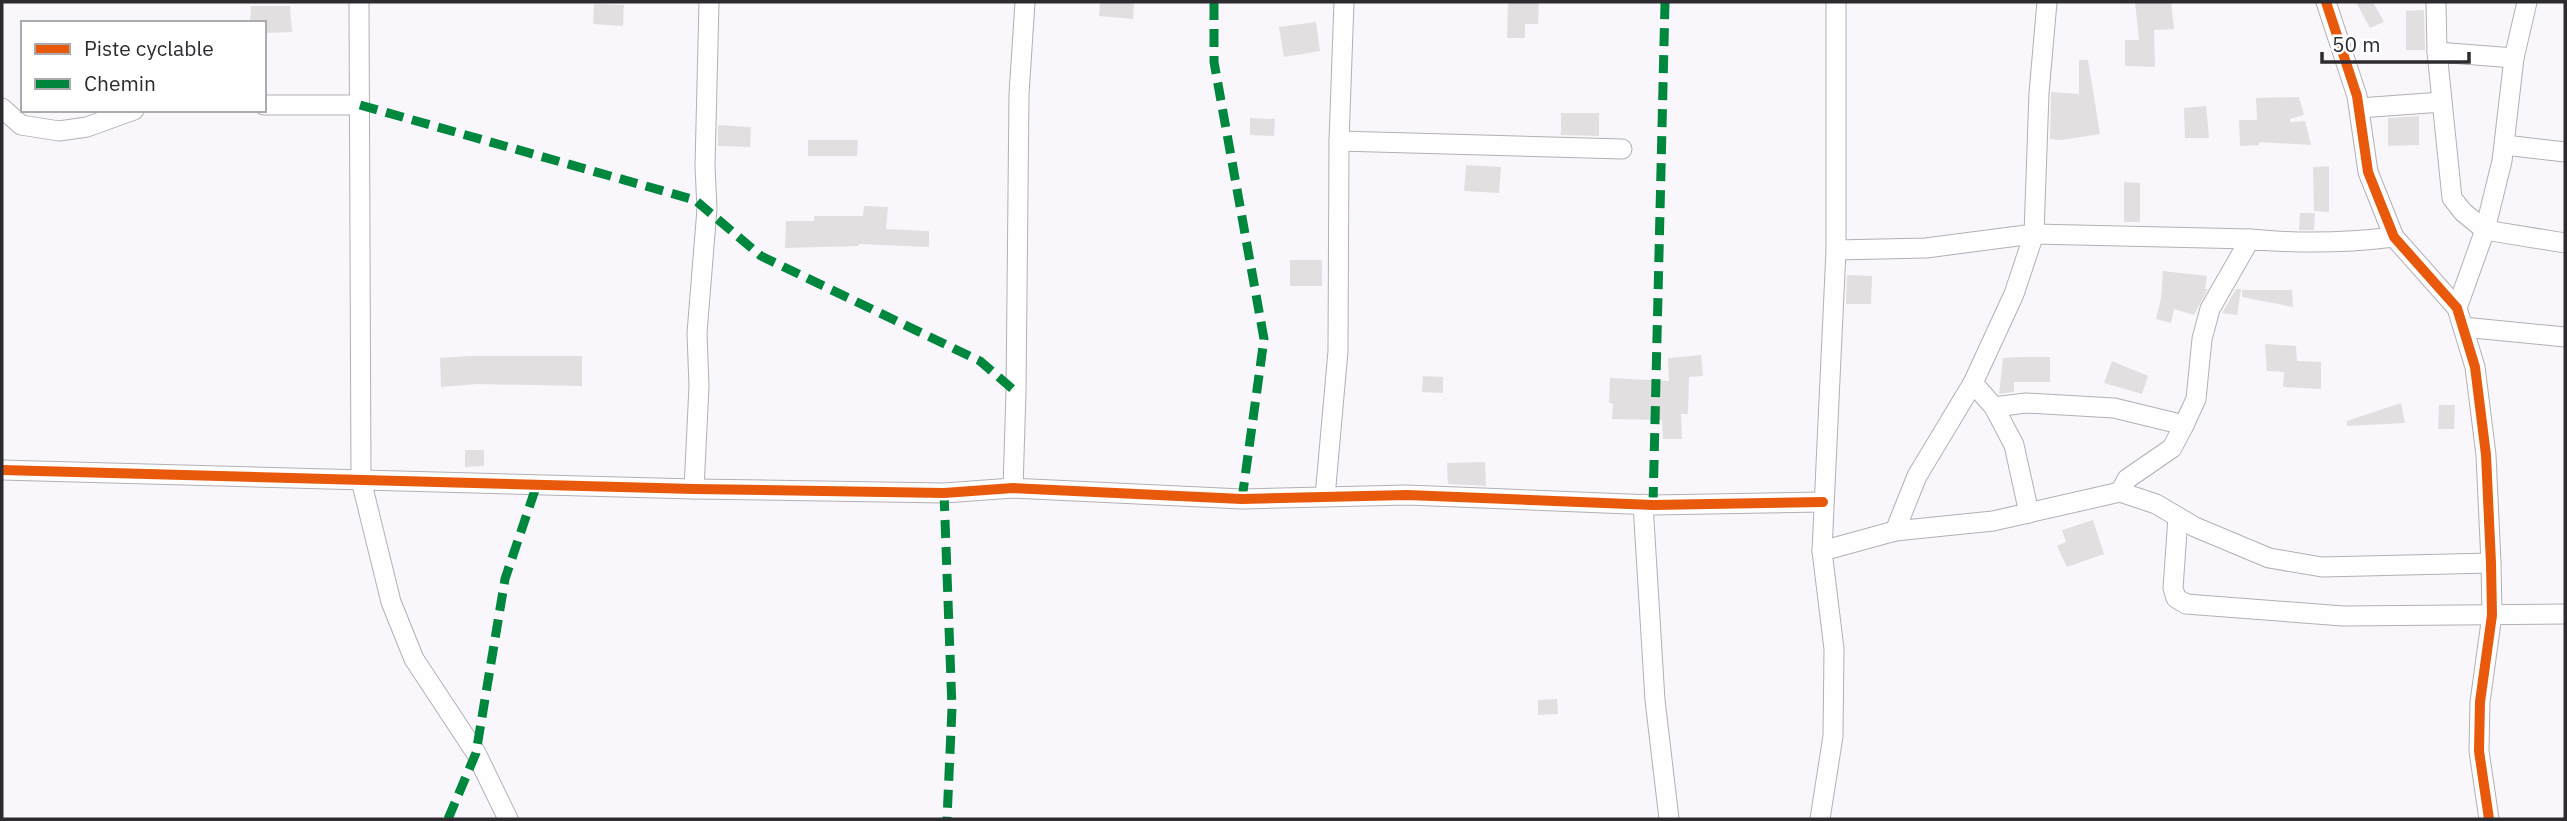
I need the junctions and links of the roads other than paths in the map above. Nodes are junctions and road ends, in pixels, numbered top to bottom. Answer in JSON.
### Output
{"nodes":[{"id":1,"x":359,"y":2,"type":"edge"},
{"id":2,"x":709,"y":2,"type":"edge"},
{"id":3,"x":1025,"y":2,"type":"edge"},
{"id":4,"x":1345,"y":2,"type":"edge"},
{"id":5,"x":1836,"y":2,"type":"edge"},
{"id":6,"x":2047,"y":2,"type":"edge"},
{"id":7,"x":2326,"y":2,"type":"edge"},
{"id":8,"x":2436,"y":2,"type":"edge"},
{"id":9,"x":2527,"y":2,"type":"edge"},
{"id":10,"x":2437,"y":52,"type":"junction"},
{"id":11,"x":2514,"y":58,"type":"junction"},
{"id":12,"x":2442,"y":102,"type":"junction"},
{"id":13,"x":266,"y":105,"type":"edge"},
{"id":14,"x":360,"y":105,"type":"junction"},
{"id":15,"x":2,"y":108,"type":"edge"},
{"id":16,"x":2359,"y":108,"type":"junction"},
{"id":17,"x":128,"y":112,"type":"edge"},
{"id":18,"x":1339,"y":141,"type":"junction"},
{"id":19,"x":2505,"y":145,"type":"junction"},
{"id":20,"x":1622,"y":149,"type":"dead end"},
{"id":21,"x":2565,"y":152,"type":"edge"},
{"id":22,"x":2485,"y":230,"type":"junction"},
{"id":23,"x":2034,"y":234,"type":"junction"},
{"id":24,"x":2394,"y":237,"type":"junction"},
{"id":25,"x":2250,"y":240,"type":"junction"},
{"id":26,"x":2565,"y":243,"type":"edge"},
{"id":27,"x":1836,"y":250,"type":"junction"},
{"id":28,"x":2457,"y":308,"type":"junction"},
{"id":29,"x":2463,"y":327,"type":"junction"},
{"id":30,"x":2565,"y":337,"type":"edge"},
{"id":31,"x":1973,"y":383,"type":"junction"},
{"id":32,"x":1994,"y":407,"type":"junction"},
{"id":33,"x":2184,"y":425,"type":"junction"},
{"id":34,"x":2,"y":470,"type":"edge"},
{"id":35,"x":361,"y":480,"type":"junction"},
{"id":36,"x":1013,"y":488,"type":"junction"},
{"id":37,"x":694,"y":489,"type":"junction"},
{"id":38,"x":2120,"y":492,"type":"junction"},
{"id":39,"x":1325,"y":497,"type":"junction"},
{"id":40,"x":1823,"y":502,"type":"junction"},
{"id":41,"x":1643,"y":504,"type":"junction"},
{"id":42,"x":2029,"y":513,"type":"junction"},
{"id":43,"x":2178,"y":517,"type":"junction"},
{"id":44,"x":1895,"y":531,"type":"junction"},
{"id":45,"x":1822,"y":551,"type":"junction"},
{"id":46,"x":2491,"y":563,"type":"junction"},
{"id":47,"x":2565,"y":614,"type":"edge"},
{"id":48,"x":2492,"y":615,"type":"junction"},
{"id":49,"x":508,"y":819,"type":"edge"},
{"id":50,"x":1669,"y":819,"type":"edge"},
{"id":51,"x":1820,"y":819,"type":"edge"},
{"id":52,"x":2489,"y":819,"type":"edge"}],
"edges":[{"from":1,"to":14,"type":"street"},
{"from":2,"to":37,"type":"street"},
{"from":3,"to":36,"type":"street"},
{"from":4,"to":18,"type":"street"},
{"from":5,"to":27,"type":"street"},
{"from":6,"to":23,"type":"street"},
{"from":7,"to":16,"type":"street"},
{"from":8,"to":10,"type":"street"},
{"from":9,"to":11,"type":"street"},
{"from":10,"to":11,"type":"street"},
{"from":10,"to":12,"type":"street"},
{"from":11,"to":19,"type":"street"},
{"from":12,"to":16,"type":"street"},
{"from":12,"to":22,"type":"street"},
{"from":13,"to":14,"type":"street"},
{"from":14,"to":35,"type":"street"},
{"from":15,"to":17,"type":"street"},
{"from":16,"to":24,"type":"street"},
{"from":18,"to":20,"type":"street"},
{"from":18,"to":39,"type":"street"},
{"from":19,"to":21,"type":"street"},
{"from":19,"to":22,"type":"street"},
{"from":22,"to":26,"type":"street"},
{"from":22,"to":28,"type":"street"},
{"from":23,"to":25,"type":"street"},
{"from":23,"to":27,"type":"street"},
{"from":23,"to":31,"type":"street"},
{"from":24,"to":25,"type":"street"},
{"from":24,"to":28,"type":"street"},
{"from":25,"to":33,"type":"street"},
{"from":27,"to":40,"type":"street"},
{"from":28,"to":29,"type":"street"},
{"from":29,"to":30,"type":"street"},
{"from":29,"to":46,"type":"street"},
{"from":31,"to":32,"type":"street"},
{"from":31,"to":44,"type":"street"},
{"from":32,"to":33,"type":"street"},
{"from":32,"to":42,"type":"street"},
{"from":33,"to":38,"type":"street"},
{"from":34,"to":35,"type":"street"},
{"from":35,"to":37,"type":"street"},
{"from":35,"to":49,"type":"street"},
{"from":36,"to":37,"type":"street"},
{"from":36,"to":39,"type":"street"},
{"from":38,"to":42,"type":"street"},
{"from":38,"to":43,"type":"street"},
{"from":39,"to":41,"type":"street"},
{"from":40,"to":41,"type":"street"},
{"from":40,"to":45,"type":"street"},
{"from":41,"to":50,"type":"street"},
{"from":42,"to":44,"type":"street"},
{"from":43,"to":46,"type":"street"},
{"from":43,"to":48,"type":"street"},
{"from":44,"to":45,"type":"street"},
{"from":45,"to":51,"type":"street"},
{"from":46,"to":48,"type":"street"},
{"from":47,"to":48,"type":"street"},
{"from":48,"to":52,"type":"street"}]}
